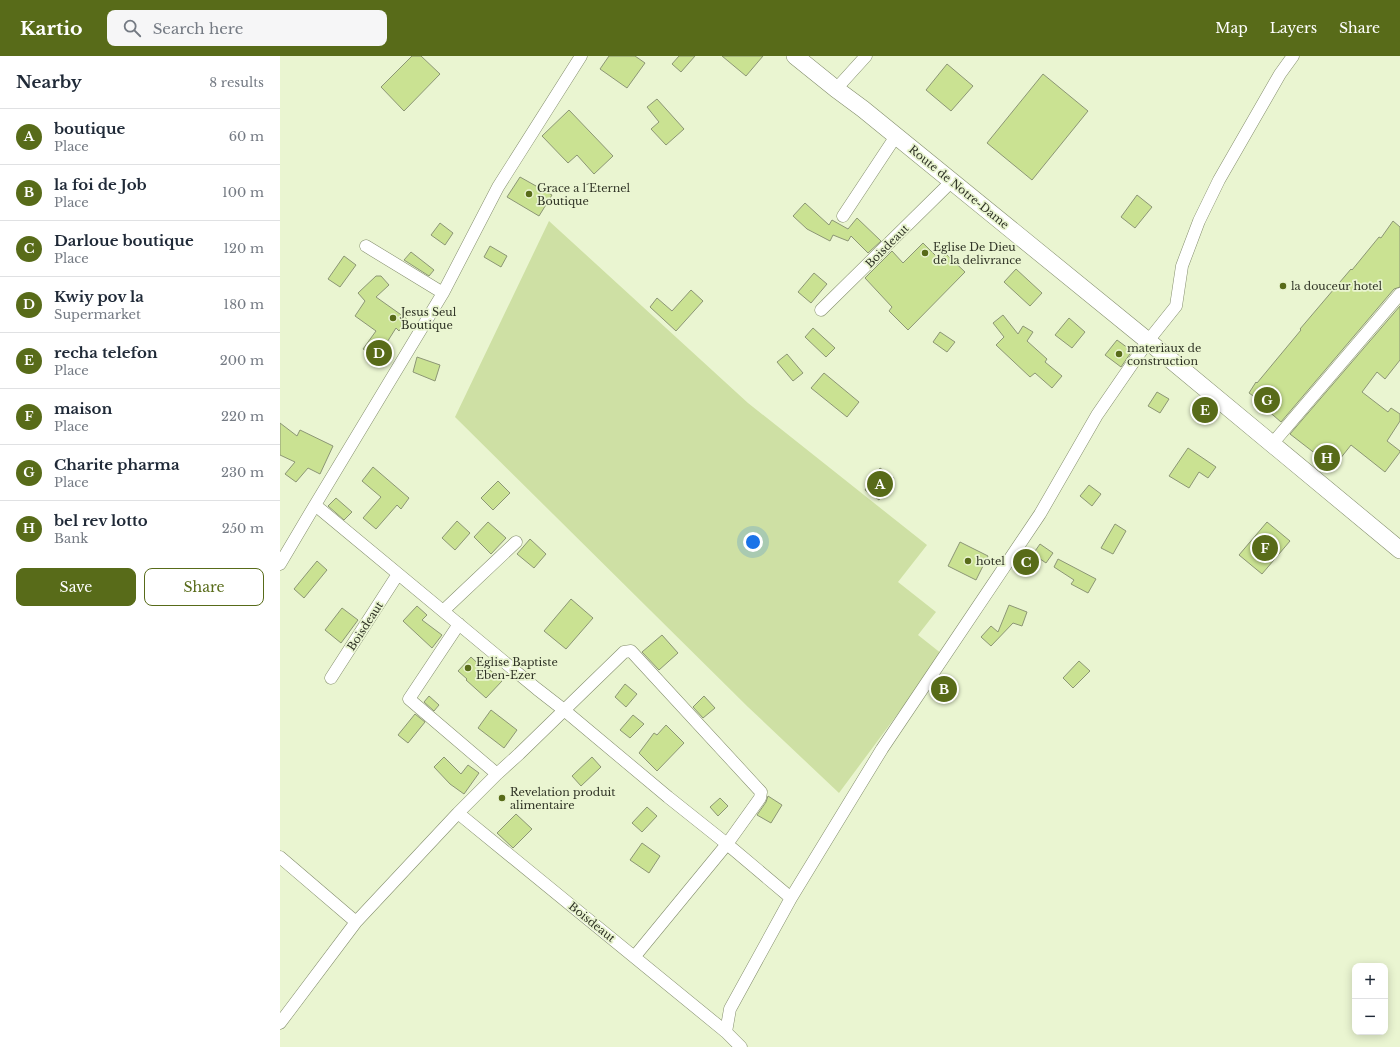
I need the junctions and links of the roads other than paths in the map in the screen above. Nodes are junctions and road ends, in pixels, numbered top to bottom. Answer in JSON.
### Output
{"nodes":[{"id":1,"x":581,"y":56,"type":"edge"},
{"id":2,"x":795,"y":56,"type":"edge"},
{"id":3,"x":866,"y":56,"type":"edge"},
{"id":4,"x":1293,"y":56,"type":"edge"},
{"id":5,"x":836,"y":89,"type":"junction"},
{"id":6,"x":896,"y":136,"type":"junction"},
{"id":7,"x":952,"y":181,"type":"junction"},
{"id":8,"x":843,"y":216,"type":"dead end"},
{"id":9,"x":366,"y":246,"type":"dead end"},
{"id":10,"x":443,"y":293,"type":"junction"},
{"id":11,"x":1400,"y":294,"type":"edge"},
{"id":12,"x":821,"y":310,"type":"dead end"},
{"id":13,"x":1141,"y":351,"type":"junction"},
{"id":14,"x":1272,"y":444,"type":"junction"},
{"id":15,"x":316,"y":505,"type":"junction"},
{"id":16,"x":516,"y":542,"type":"dead end"},
{"id":17,"x":1400,"y":550,"type":"edge"},
{"id":18,"x":280,"y":564,"type":"edge"},
{"id":19,"x":398,"y":574,"type":"junction"},
{"id":20,"x":443,"y":611,"type":"junction"},
{"id":21,"x":459,"y":624,"type":"junction"},
{"id":22,"x":331,"y":678,"type":"dead end"},
{"id":23,"x":564,"y":710,"type":"junction"},
{"id":24,"x":497,"y":774,"type":"junction"},
{"id":25,"x":458,"y":813,"type":"junction"},
{"id":26,"x":727,"y":844,"type":"junction"},
{"id":27,"x":280,"y":857,"type":"edge"},
{"id":28,"x":790,"y":898,"type":"junction"},
{"id":29,"x":356,"y":922,"type":"junction"},
{"id":30,"x":635,"y":956,"type":"junction"},
{"id":31,"x":280,"y":1023,"type":"edge"},
{"id":32,"x":726,"y":1032,"type":"junction"},
{"id":33,"x":741,"y":1047,"type":"edge"}],
"edges":[{"from":1,"to":10,"type":"street"},
{"from":2,"to":5,"type":"street","name":"Route de Notre-Dame"},
{"from":3,"to":5,"type":"street"},
{"from":4,"to":13,"type":"street"},
{"from":5,"to":6,"type":"street","name":"Route de Notre-Dame"},
{"from":6,"to":7,"type":"street","name":"Route de Notre-Dame"},
{"from":6,"to":8,"type":"street"},
{"from":7,"to":12,"type":"street","name":"Boisdeaut"},
{"from":7,"to":13,"type":"street","name":"Route de Notre-Dame"},
{"from":9,"to":10,"type":"street"},
{"from":10,"to":15,"type":"street"},
{"from":11,"to":14,"type":"street"},
{"from":13,"to":14,"type":"street","name":"Route de Notre-Dame"},
{"from":13,"to":28,"type":"street"},
{"from":14,"to":17,"type":"street","name":"Route de Notre-Dame"},
{"from":15,"to":18,"type":"street"},
{"from":15,"to":19,"type":"street"},
{"from":16,"to":20,"type":"street"},
{"from":19,"to":20,"type":"street"},
{"from":19,"to":22,"type":"street","name":"Boisdeaut"},
{"from":20,"to":21,"type":"street"},
{"from":21,"to":23,"type":"street"},
{"from":21,"to":24,"type":"street"},
{"from":23,"to":24,"type":"street"},
{"from":23,"to":26,"type":"street"},
{"from":23,"to":26,"type":"street"},
{"from":24,"to":25,"type":"street"},
{"from":25,"to":29,"type":"street"},
{"from":25,"to":30,"type":"street","name":"Boisdeaut"},
{"from":26,"to":28,"type":"street"},
{"from":26,"to":30,"type":"street"},
{"from":27,"to":29,"type":"street"},
{"from":28,"to":32,"type":"street"},
{"from":29,"to":31,"type":"street"},
{"from":30,"to":32,"type":"street","name":"Boisdeaut"},
{"from":32,"to":33,"type":"street","name":"Boisdeaut"}]}
